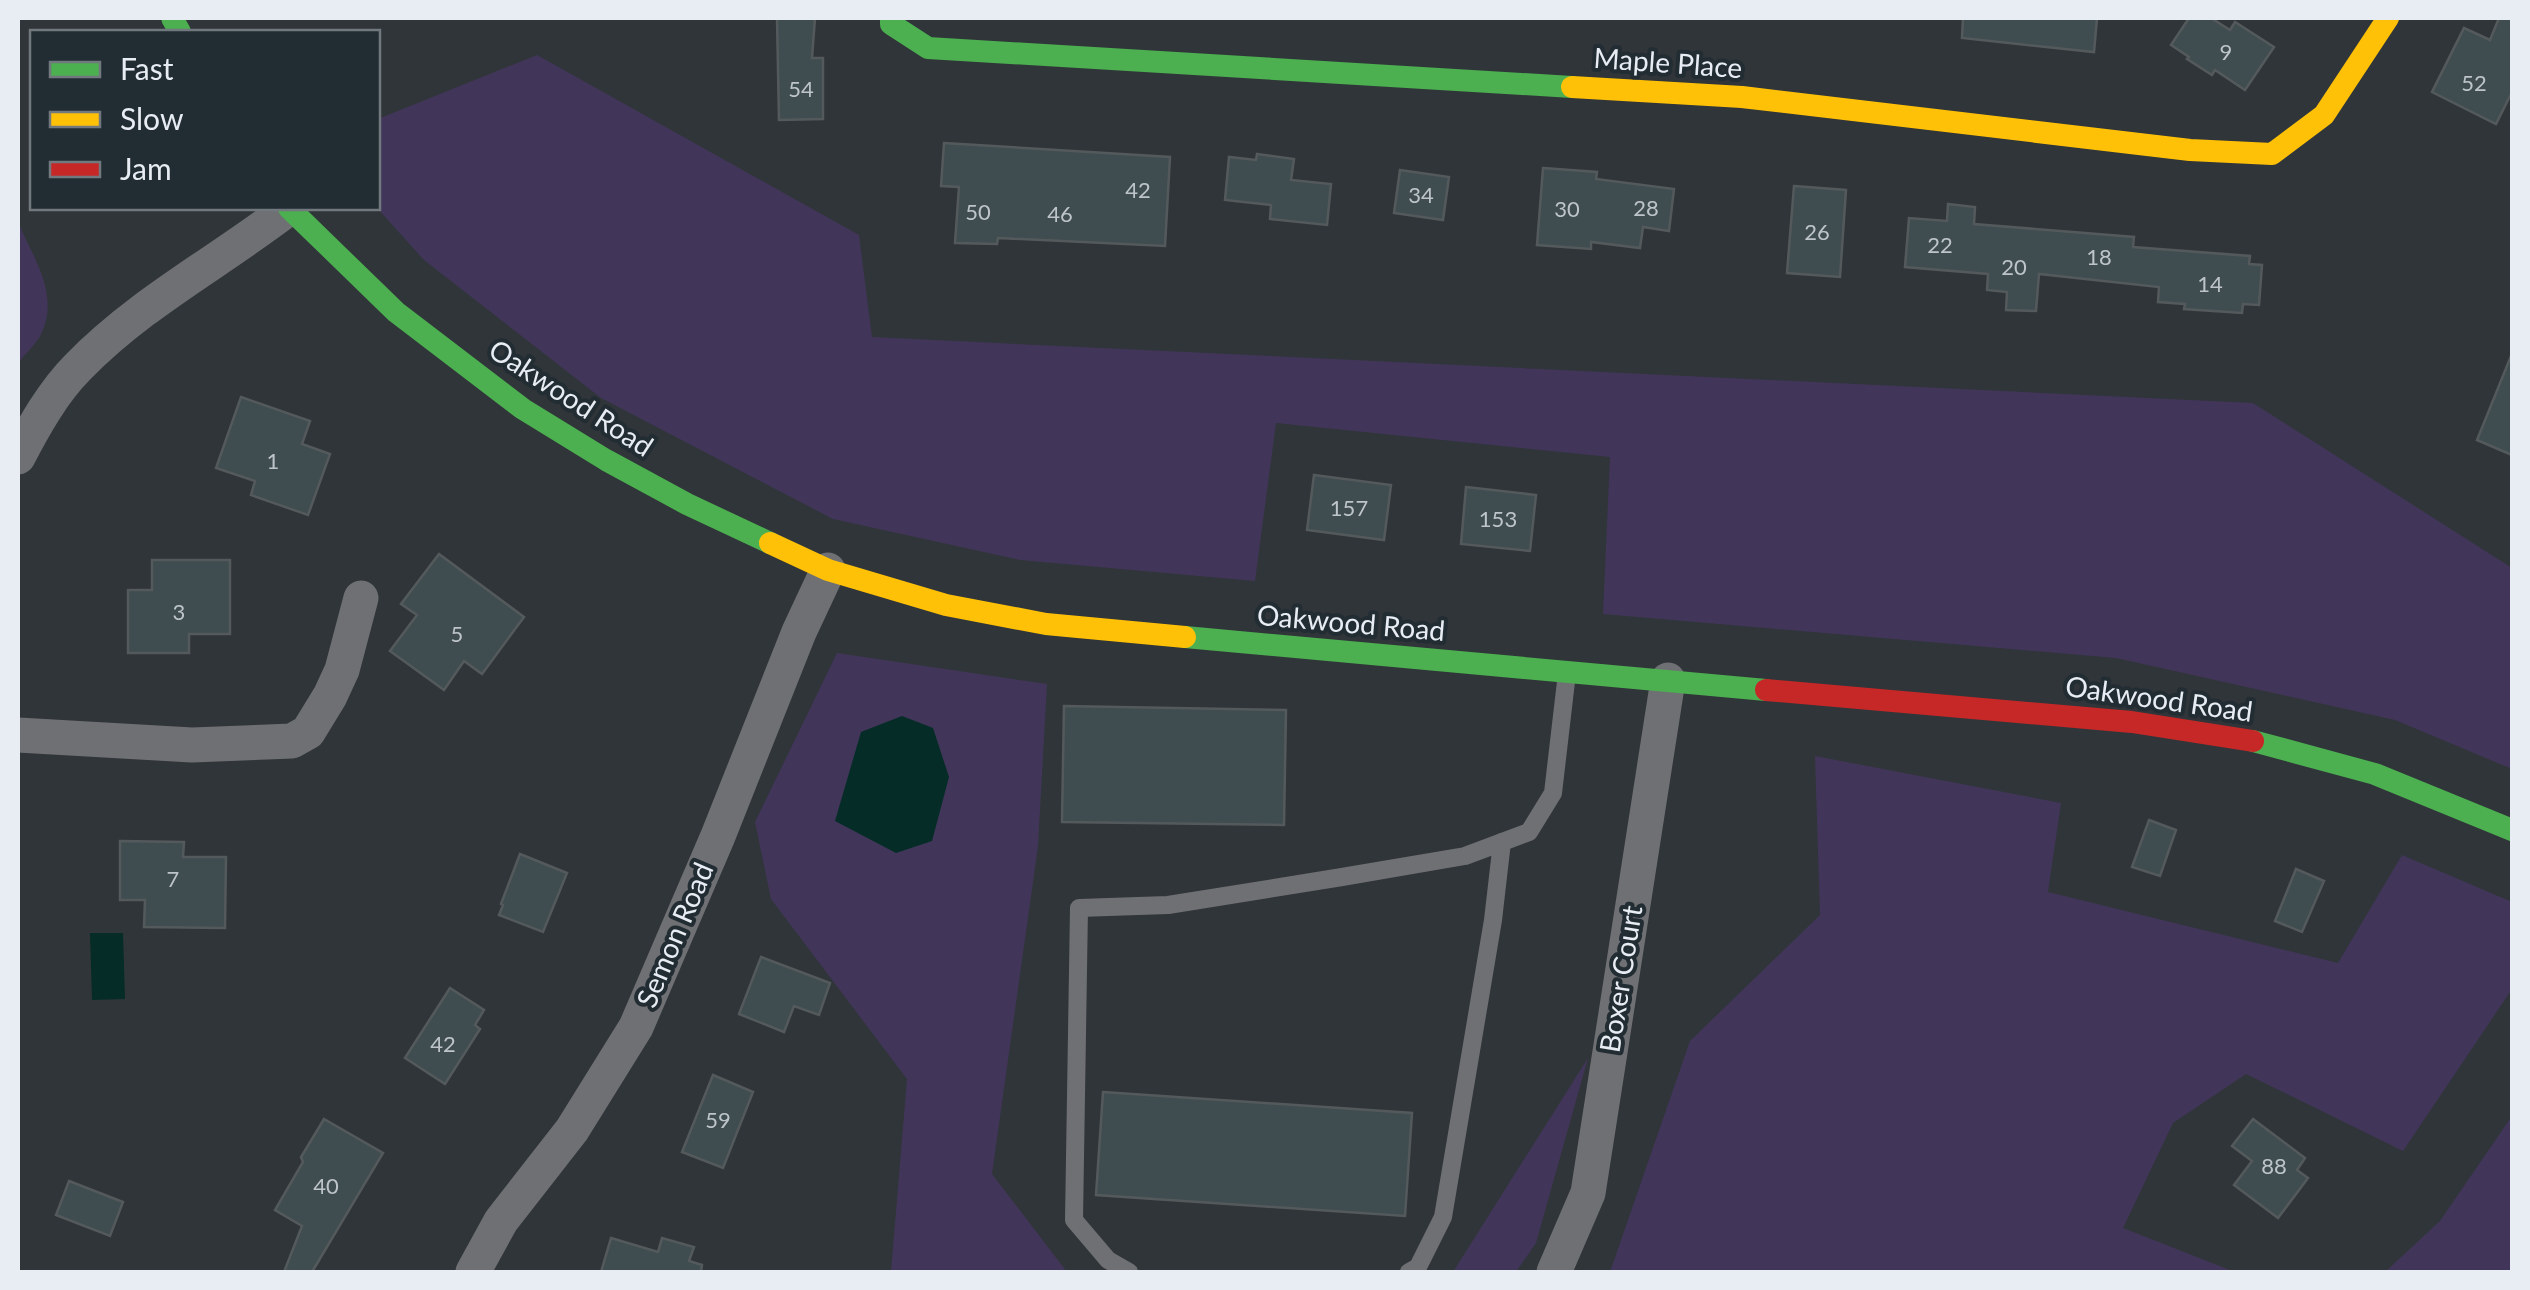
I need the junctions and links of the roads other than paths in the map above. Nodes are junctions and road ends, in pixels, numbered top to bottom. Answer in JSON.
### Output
{"nodes":[{"id":1,"x":891,"y":18,"type":"edge"},
{"id":2,"x":2388,"y":18,"type":"edge"},
{"id":3,"x":285,"y":210,"type":"edge"},
{"id":4,"x":290,"y":210,"type":"edge"},
{"id":5,"x":18,"y":457,"type":"edge"},
{"id":6,"x":828,"y":570,"type":"junction"},
{"id":7,"x":362,"y":598,"type":"dead end"},
{"id":8,"x":1568,"y":673,"type":"junction"},
{"id":9,"x":1668,"y":680,"type":"junction"},
{"id":10,"x":18,"y":735,"type":"edge"},
{"id":11,"x":2512,"y":830,"type":"edge"},
{"id":12,"x":1502,"y":842,"type":"junction"},
{"id":13,"x":473,"y":1272,"type":"edge"},
{"id":14,"x":1129,"y":1272,"type":"edge"},
{"id":15,"x":1409,"y":1272,"type":"edge"},
{"id":16,"x":1554,"y":1272,"type":"edge"}],
"edges":[{"from":1,"to":2,"type":"main road","name":"Maple Place"},
{"from":3,"to":5,"type":"street"},
{"from":4,"to":6,"type":"main road","name":"Oakwood Road"},
{"from":6,"to":8,"type":"main road","name":"Oakwood Road"},
{"from":6,"to":13,"type":"street","name":"Semon Road"},
{"from":7,"to":10,"type":"street"},
{"from":8,"to":9,"type":"main road","name":"Oakwood Road"},
{"from":8,"to":12,"type":"lane"},
{"from":9,"to":11,"type":"main road","name":"Oakwood Road"},
{"from":9,"to":16,"type":"street","name":"Boxer Court"},
{"from":12,"to":14,"type":"lane"},
{"from":12,"to":15,"type":"lane"}]}
